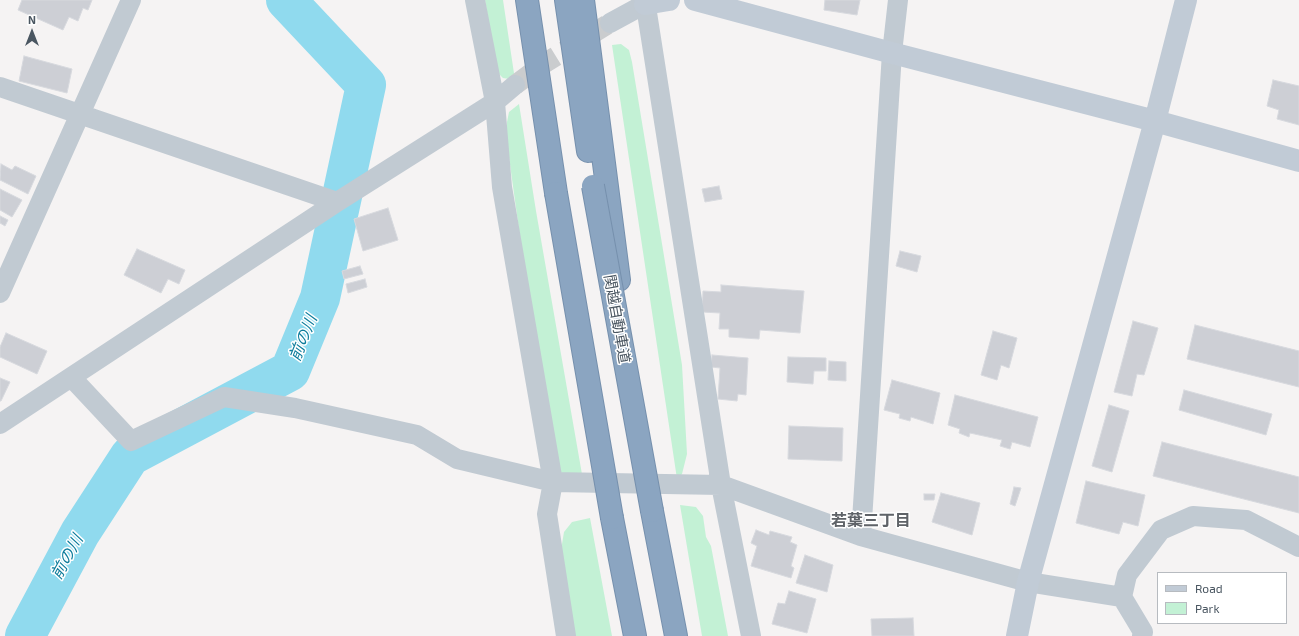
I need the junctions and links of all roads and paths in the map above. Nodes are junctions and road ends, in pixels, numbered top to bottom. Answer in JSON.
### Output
{"nodes":[{"id":1,"x":132,"y":0,"type":"edge"},
{"id":2,"x":475,"y":0,"type":"edge"},
{"id":3,"x":527,"y":0,"type":"edge"},
{"id":4,"x":566,"y":0,"type":"edge"},
{"id":5,"x":583,"y":0,"type":"edge"},
{"id":6,"x":669,"y":0,"type":"edge"},
{"id":7,"x":695,"y":0,"type":"edge"},
{"id":8,"x":898,"y":0,"type":"edge"},
{"id":9,"x":1186,"y":0,"type":"edge"},
{"id":10,"x":645,"y":2,"type":"edge"},
{"id":11,"x":610,"y":23,"type":"tunnel mouth"},
{"id":12,"x":892,"y":53,"type":"junction"},
{"id":13,"x":514,"y":84,"type":"tunnel mouth"},
{"id":14,"x":0,"y":87,"type":"edge"},
{"id":15,"x":495,"y":102,"type":"junction"},
{"id":16,"x":81,"y":114,"type":"junction"},
{"id":17,"x":1155,"y":121,"type":"junction"},
{"id":18,"x":1299,"y":161,"type":"edge"},
{"id":19,"x":601,"y":185,"type":"junction"},
{"id":20,"x":337,"y":202,"type":"junction"},
{"id":21,"x":1,"y":285,"type":"edge"},
{"id":22,"x":72,"y":378,"type":"junction"},
{"id":23,"x":0,"y":424,"type":"edge"},
{"id":24,"x":552,"y":482,"type":"junction"},
{"id":25,"x":721,"y":485,"type":"junction"},
{"id":26,"x":861,"y":536,"type":"junction"},
{"id":27,"x":1299,"y":548,"type":"edge"},
{"id":28,"x":1028,"y":582,"type":"junction"},
{"id":29,"x":1122,"y":597,"type":"junction"},
{"id":30,"x":566,"y":636,"type":"edge"},
{"id":31,"x":635,"y":636,"type":"edge"},
{"id":32,"x":676,"y":636,"type":"edge"},
{"id":33,"x":751,"y":636,"type":"edge"},
{"id":34,"x":1017,"y":636,"type":"edge"},
{"id":35,"x":1142,"y":636,"type":"edge"}],
"edges":[{"from":1,"to":16,"type":"street"},
{"from":2,"to":15,"type":"street"},
{"from":3,"to":31,"type":"highway","bridge":true},
{"from":4,"to":19,"type":"highway","name":"関越自動車道"},
{"from":5,"to":19,"type":"highway"},
{"from":6,"to":10,"type":"street"},
{"from":7,"to":12,"type":"street"},
{"from":8,"to":12,"type":"street"},
{"from":9,"to":17,"type":"street"},
{"from":10,"to":11,"type":"street"},
{"from":10,"to":25,"type":"street"},
{"from":12,"to":17,"type":"street"},
{"from":12,"to":26,"type":"street"},
{"from":13,"to":15,"type":"street"},
{"from":14,"to":16,"type":"street"},
{"from":15,"to":20,"type":"street"},
{"from":15,"to":24,"type":"street"},
{"from":16,"to":20,"type":"street"},
{"from":16,"to":21,"type":"street"},
{"from":17,"to":18,"type":"street"},
{"from":17,"to":28,"type":"street"},
{"from":19,"to":32,"type":"highway","name":"関越自動車道","bridge":true},
{"from":20,"to":22,"type":"street"},
{"from":22,"to":23,"type":"street"},
{"from":22,"to":24,"type":"street"},
{"from":24,"to":25,"type":"street"},
{"from":24,"to":30,"type":"street"},
{"from":25,"to":26,"type":"street"},
{"from":25,"to":33,"type":"street"},
{"from":26,"to":28,"type":"street"},
{"from":27,"to":29,"type":"street"},
{"from":28,"to":29,"type":"street"},
{"from":28,"to":34,"type":"street"},
{"from":29,"to":35,"type":"street"}]}
